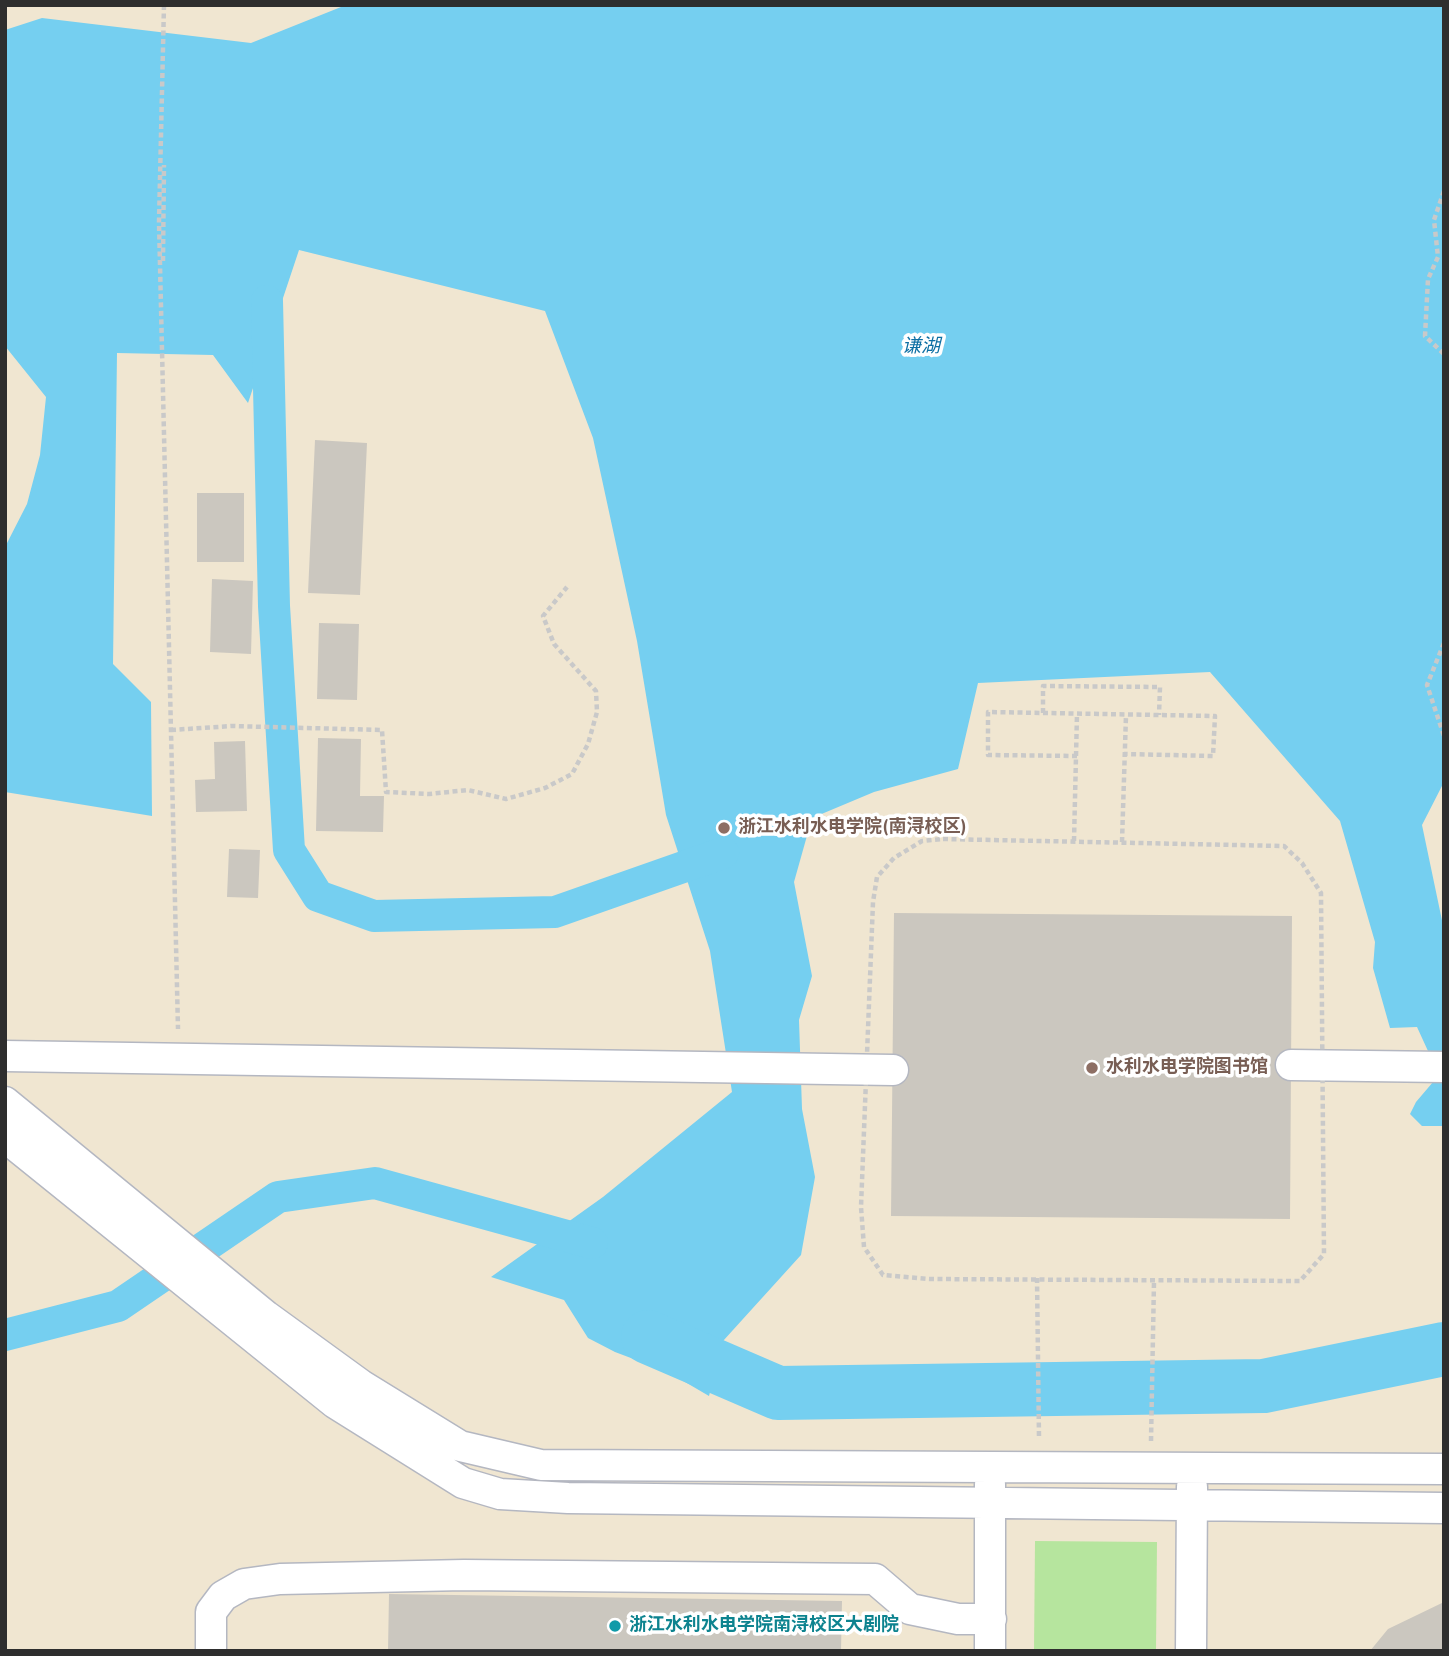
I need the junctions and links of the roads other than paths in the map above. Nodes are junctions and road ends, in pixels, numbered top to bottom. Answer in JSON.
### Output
{"nodes":[{"id":1,"x":5,"y":1056,"type":"edge"},
{"id":2,"x":1291,"y":1065,"type":"dead end"},
{"id":3,"x":1444,"y":1067,"type":"edge"},
{"id":4,"x":879,"y":1070,"type":"road end"},
{"id":5,"x":5,"y":1102,"type":"edge"},
{"id":6,"x":5,"y":1137,"type":"edge"},
{"id":7,"x":106,"y":1207,"type":"junction"},
{"id":8,"x":261,"y":1327,"type":"junction"},
{"id":9,"x":989,"y":1466,"type":"junction"},
{"id":10,"x":1192,"y":1469,"type":"junction"},
{"id":11,"x":1444,"y":1469,"type":"edge"},
{"id":12,"x":990,"y":1502,"type":"junction"},
{"id":13,"x":1192,"y":1505,"type":"junction"},
{"id":14,"x":1444,"y":1507,"type":"edge"},
{"id":15,"x":991,"y":1619,"type":"junction"},
{"id":16,"x":211,"y":1651,"type":"edge"},
{"id":17,"x":990,"y":1651,"type":"edge"},
{"id":18,"x":1191,"y":1651,"type":"edge"}],
"edges":[{"from":1,"to":4,"type":"street"},
{"from":2,"to":3,"type":"street"},
{"from":5,"to":7,"type":"street"},
{"from":6,"to":7,"type":"street"},
{"from":7,"to":8,"type":"street"},
{"from":7,"to":8,"type":"street"},
{"from":8,"to":9,"type":"street"},
{"from":8,"to":12,"type":"street"},
{"from":9,"to":10,"type":"street"},
{"from":9,"to":12,"type":"street"},
{"from":10,"to":11,"type":"street"},
{"from":10,"to":13,"type":"street"},
{"from":12,"to":13,"type":"street"},
{"from":12,"to":15,"type":"street"},
{"from":13,"to":14,"type":"street"},
{"from":13,"to":18,"type":"street"},
{"from":15,"to":16,"type":"street"},
{"from":15,"to":17,"type":"street"}]}
